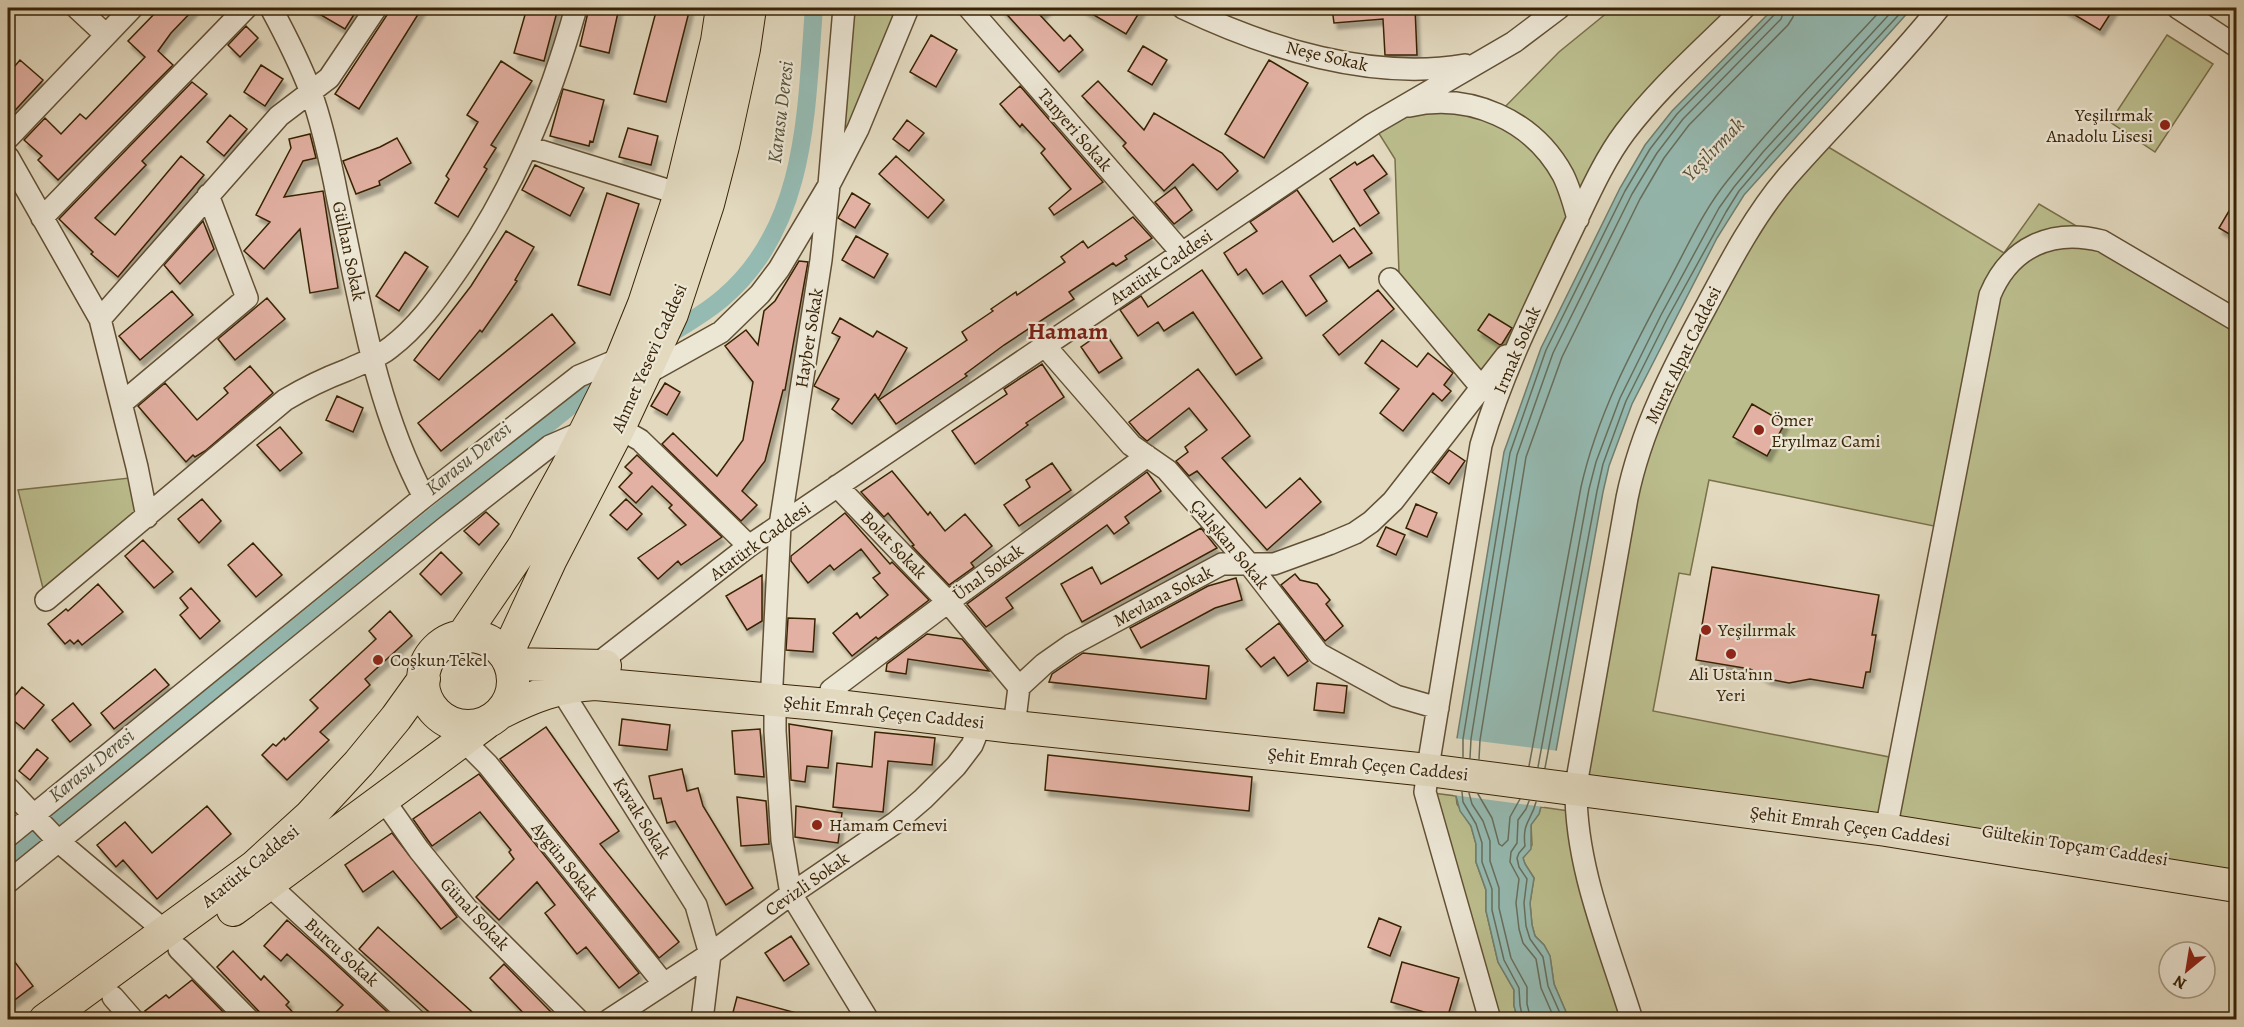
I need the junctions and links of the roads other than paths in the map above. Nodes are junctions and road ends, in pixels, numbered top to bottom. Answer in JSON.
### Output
{"nodes":[{"id":1,"x":77,"y":8,"type":"edge"},
{"id":2,"x":132,"y":8,"type":"edge"},
{"id":3,"x":246,"y":8,"type":"edge"},
{"id":4,"x":271,"y":8,"type":"edge"},
{"id":5,"x":376,"y":8,"type":"edge"},
{"id":6,"x":576,"y":8,"type":"edge"},
{"id":7,"x":722,"y":8,"type":"edge"},
{"id":8,"x":750,"y":8,"type":"edge"},
{"id":9,"x":844,"y":8,"type":"edge"},
{"id":10,"x":908,"y":8,"type":"edge"},
{"id":11,"x":969,"y":8,"type":"edge"},
{"id":12,"x":1183,"y":8,"type":"edge"},
{"id":13,"x":1559,"y":8,"type":"edge"},
{"id":14,"x":1744,"y":8,"type":"edge"},
{"id":15,"x":1939,"y":8,"type":"edge"},
{"id":16,"x":2190,"y":11,"type":"edge"},
{"id":17,"x":106,"y":34,"type":"junction"},
{"id":18,"x":2236,"y":46,"type":"edge"},
{"id":19,"x":1477,"y":63,"type":"junction"},
{"id":20,"x":311,"y":92,"type":"junction"},
{"id":21,"x":1397,"y":108,"type":"junction"},
{"id":22,"x":8,"y":138,"type":"edge"},
{"id":23,"x":528,"y":147,"type":"junction"},
{"id":24,"x":8,"y":157,"type":"edge"},
{"id":25,"x":829,"y":185,"type":"junction"},
{"id":26,"x":680,"y":194,"type":"junction"},
{"id":27,"x":208,"y":195,"type":"junction"},
{"id":28,"x":42,"y":218,"type":"junction"},
{"id":29,"x":1578,"y":219,"type":"junction"},
{"id":30,"x":1182,"y":253,"type":"junction"},
{"id":31,"x":1390,"y":279,"type":"dead end"},
{"id":32,"x":100,"y":319,"type":"junction"},
{"id":33,"x":2236,"y":320,"type":"edge"},
{"id":34,"x":1521,"y":337,"type":"junction"},
{"id":35,"x":1045,"y":346,"type":"junction"},
{"id":36,"x":373,"y":359,"type":"junction"},
{"id":37,"x":633,"y":367,"type":"junction"},
{"id":38,"x":1481,"y":387,"type":"junction"},
{"id":39,"x":122,"y":403,"type":"junction"},
{"id":40,"x":607,"y":421,"type":"junction"},
{"id":41,"x":1147,"y":456,"type":"junction"},
{"id":42,"x":837,"y":486,"type":"junction"},
{"id":43,"x":424,"y":497,"type":"junction"},
{"id":44,"x":147,"y":517,"type":"junction"},
{"id":45,"x":780,"y":525,"type":"junction"},
{"id":46,"x":749,"y":546,"type":"junction"},
{"id":47,"x":1249,"y":564,"type":"junction"},
{"id":48,"x":46,"y":600,"type":"dead end"},
{"id":49,"x":948,"y":602,"type":"junction"},
{"id":50,"x":462,"y":637,"type":"junction"},
{"id":51,"x":508,"y":660,"type":"junction"},
{"id":52,"x":596,"y":665,"type":"junction"},
{"id":53,"x":424,"y":679,"type":"junction"},
{"id":54,"x":560,"y":688,"type":"junction"},
{"id":55,"x":831,"y":690,"type":"junction"},
{"id":56,"x":773,"y":692,"type":"junction"},
{"id":57,"x":1017,"y":708,"type":"junction"},
{"id":58,"x":1438,"y":708,"type":"junction"},
{"id":59,"x":981,"y":723,"type":"junction"},
{"id":60,"x":483,"y":725,"type":"junction"},
{"id":61,"x":1429,"y":763,"type":"junction"},
{"id":62,"x":1566,"y":780,"type":"junction"},
{"id":63,"x":8,"y":788,"type":"edge"},
{"id":64,"x":383,"y":799,"type":"junction"},
{"id":65,"x":33,"y":815,"type":"junction"},
{"id":66,"x":1887,"y":823,"type":"junction"},
{"id":67,"x":8,"y":836,"type":"edge"},
{"id":68,"x":58,"y":842,"type":"junction"},
{"id":69,"x":2236,"y":871,"type":"edge"},
{"id":70,"x":8,"y":882,"type":"edge"},
{"id":71,"x":268,"y":884,"type":"junction"},
{"id":72,"x":2236,"y":886,"type":"edge"},
{"id":73,"x":791,"y":894,"type":"junction"},
{"id":74,"x":173,"y":940,"type":"junction"},
{"id":75,"x":710,"y":954,"type":"junction"},
{"id":76,"x":664,"y":984,"type":"junction"},
{"id":77,"x":123,"y":1008,"type":"edge"},
{"id":78,"x":45,"y":1020,"type":"edge"},
{"id":79,"x":81,"y":1020,"type":"edge"},
{"id":80,"x":249,"y":1020,"type":"edge"},
{"id":81,"x":415,"y":1020,"type":"edge"},
{"id":82,"x":578,"y":1020,"type":"edge"},
{"id":83,"x":609,"y":1020,"type":"edge"},
{"id":84,"x":702,"y":1020,"type":"edge"},
{"id":85,"x":868,"y":1020,"type":"edge"},
{"id":86,"x":1490,"y":1020,"type":"edge"},
{"id":87,"x":1632,"y":1020,"type":"edge"}],
"edges":[{"from":1,"to":17,"type":"street"},
{"from":2,"to":17,"type":"street"},
{"from":3,"to":28,"type":"street"},
{"from":4,"to":20,"type":"street","name":"Gülhan Sokak"},
{"from":5,"to":20,"type":"street"},
{"from":6,"to":23,"type":"street"},
{"from":7,"to":26,"type":"highway","name":"Ahmet Yesevi Caddesi"},
{"from":8,"to":37,"type":"highway","name":"Ahmet Yesevi Caddesi"},
{"from":9,"to":25,"type":"street"},
{"from":10,"to":25,"type":"street","name":"Hayber Sokak"},
{"from":11,"to":30,"type":"street","name":"Tanyeri Sokak"},
{"from":12,"to":19,"type":"street","name":"Neşe Sokak"},
{"from":13,"to":19,"type":"street","name":"Atatürk Caddesi"},
{"from":14,"to":29,"type":"street","name":"Irmak Sokak"},
{"from":15,"to":62,"type":"street","name":"Murat Alpat Caddesi"},
{"from":16,"to":18,"type":"street"},
{"from":17,"to":22,"type":"street"},
{"from":19,"to":21,"type":"street","name":"Atatürk Caddesi"},
{"from":20,"to":27,"type":"street"},
{"from":20,"to":36,"type":"street","name":"Gülhan Sokak"},
{"from":21,"to":29,"type":"street"},
{"from":21,"to":30,"type":"street","name":"Atatürk Caddesi"},
{"from":23,"to":26,"type":"street"},
{"from":23,"to":36,"type":"street"},
{"from":24,"to":28,"type":"street"},
{"from":25,"to":37,"type":"street"},
{"from":25,"to":45,"type":"street","name":"Hayber Sokak"},
{"from":26,"to":37,"type":"highway","name":"Ahmet Yesevi Caddesi"},
{"from":27,"to":32,"type":"street"},
{"from":27,"to":39,"type":"street"},
{"from":28,"to":32,"type":"street"},
{"from":29,"to":34,"type":"street","name":"Irmak Sokak"},
{"from":30,"to":35,"type":"street","name":"Atatürk Caddesi"},
{"from":31,"to":38,"type":"street"},
{"from":32,"to":39,"type":"street"},
{"from":33,"to":66,"type":"street"},
{"from":34,"to":38,"type":"street","name":"Mevlana Sokak"},
{"from":34,"to":58,"type":"street","name":"Irmak Sokak"},
{"from":35,"to":41,"type":"street","name":"Çalışkan Sokak"},
{"from":35,"to":42,"type":"street","name":"Atatürk Caddesi"},
{"from":36,"to":43,"type":"street","name":"Gülhan Sokak"},
{"from":36,"to":44,"type":"street"},
{"from":37,"to":40,"type":"highway","name":"Ahmet Yesevi Caddesi"},
{"from":37,"to":43,"type":"street"},
{"from":38,"to":47,"type":"street","name":"Mevlana Sokak"},
{"from":39,"to":44,"type":"street"},
{"from":40,"to":46,"type":"street"},
{"from":40,"to":50,"type":"highway","name":"Ahmet Yesevi Caddesi"},
{"from":40,"to":51,"type":"highway","name":"Ahmet Yesevi Caddesi"},
{"from":40,"to":68,"type":"street"},
{"from":41,"to":47,"type":"street","name":"Çalışkan Sokak"},
{"from":41,"to":49,"type":"street","name":"Ünal Sokak"},
{"from":42,"to":45,"type":"street","name":"Atatürk Caddesi"},
{"from":42,"to":49,"type":"street","name":"Bolat Sokak"},
{"from":43,"to":65,"type":"street"},
{"from":44,"to":48,"type":"street"},
{"from":45,"to":46,"type":"street","name":"Atatürk Caddesi"},
{"from":45,"to":56,"type":"street","name":"Hayber Sokak"},
{"from":46,"to":52,"type":"street","name":"Atatürk Caddesi"},
{"from":47,"to":57,"type":"street","name":"Mevlana Sokak"},
{"from":47,"to":58,"type":"street","name":"Çalışkan Sokak"},
{"from":49,"to":55,"type":"street","name":"Ünal Sokak"},
{"from":49,"to":57,"type":"street","name":"Bolat Sokak"},
{"from":50,"to":51,"type":"highway"},
{"from":50,"to":53,"type":"highway","name":"Atatürk Caddesi"},
{"from":51,"to":52,"type":"highway","name":"Şehit Emrah Çeçen Caddesi"},
{"from":51,"to":60,"type":"highway","name":"Atatürk Caddesi"},
{"from":52,"to":56,"type":"highway","name":"Şehit Emrah Çeçen Caddesi"},
{"from":53,"to":60,"type":"highway"},
{"from":53,"to":74,"type":"highway","name":"Atatürk Caddesi"},
{"from":54,"to":56,"type":"highway","name":"Şehit Emrah Çeçen Caddesi"},
{"from":54,"to":60,"type":"highway","name":"Şehit Emrah Çeçen Caddesi"},
{"from":54,"to":75,"type":"street","name":"Kavak Sokak"},
{"from":55,"to":56,"type":"highway","name":"Şehit Emrah Çeçen Caddesi"},
{"from":55,"to":57,"type":"highway","name":"Şehit Emrah Çeçen Caddesi"},
{"from":56,"to":59,"type":"highway","name":"Şehit Emrah Çeçen Caddesi"},
{"from":56,"to":73,"type":"street","name":"Hayber Sokak"},
{"from":57,"to":59,"type":"highway","name":"Şehit Emrah Çeçen Caddesi"},
{"from":57,"to":61,"type":"highway","name":"Şehit Emrah Çeçen Caddesi"},
{"from":58,"to":61,"type":"street","name":"Irmak Sokak"},
{"from":59,"to":73,"type":"street","name":"Cevizli Sokak"},
{"from":60,"to":64,"type":"highway","name":"Atatürk Caddesi"},
{"from":60,"to":76,"type":"street","name":"Aygün Sokak"},
{"from":61,"to":62,"type":"highway","name":"Şehit Emrah Çeçen Caddesi"},
{"from":61,"to":86,"type":"street","name":"Irmak Sokak"},
{"from":62,"to":66,"type":"highway","name":"Gültekin Topçam Caddesi"},
{"from":62,"to":87,"type":"street","name":"Murat Alpat Caddesi"},
{"from":63,"to":65,"type":"street"},
{"from":64,"to":71,"type":"highway","name":"Atatürk Caddesi"},
{"from":64,"to":82,"type":"street","name":"Günal Sokak"},
{"from":65,"to":67,"type":"street"},
{"from":65,"to":68,"type":"street"},
{"from":66,"to":69,"type":"highway","name":"Gültekin Topçam Caddesi"},
{"from":66,"to":72,"type":"highway","name":"Şehit Emrah Çeçen Caddesi"},
{"from":68,"to":70,"type":"street"},
{"from":68,"to":74,"type":"street"},
{"from":71,"to":74,"type":"highway","name":"Atatürk Caddesi"},
{"from":71,"to":81,"type":"street","name":"Burcu Sokak"},
{"from":73,"to":75,"type":"street","name":"Cevizli Sokak"},
{"from":73,"to":85,"type":"street"},
{"from":74,"to":77,"type":"highway","name":"Atatürk Caddesi"},
{"from":74,"to":78,"type":"highway","name":"Atatürk Caddesi"},
{"from":74,"to":80,"type":"street"},
{"from":75,"to":76,"type":"street","name":"Cevizli Sokak"},
{"from":75,"to":84,"type":"street"},
{"from":76,"to":83,"type":"street","name":"Cevizli Sokak"},
{"from":77,"to":79,"type":"highway","name":"Atatürk Caddesi"}]}
